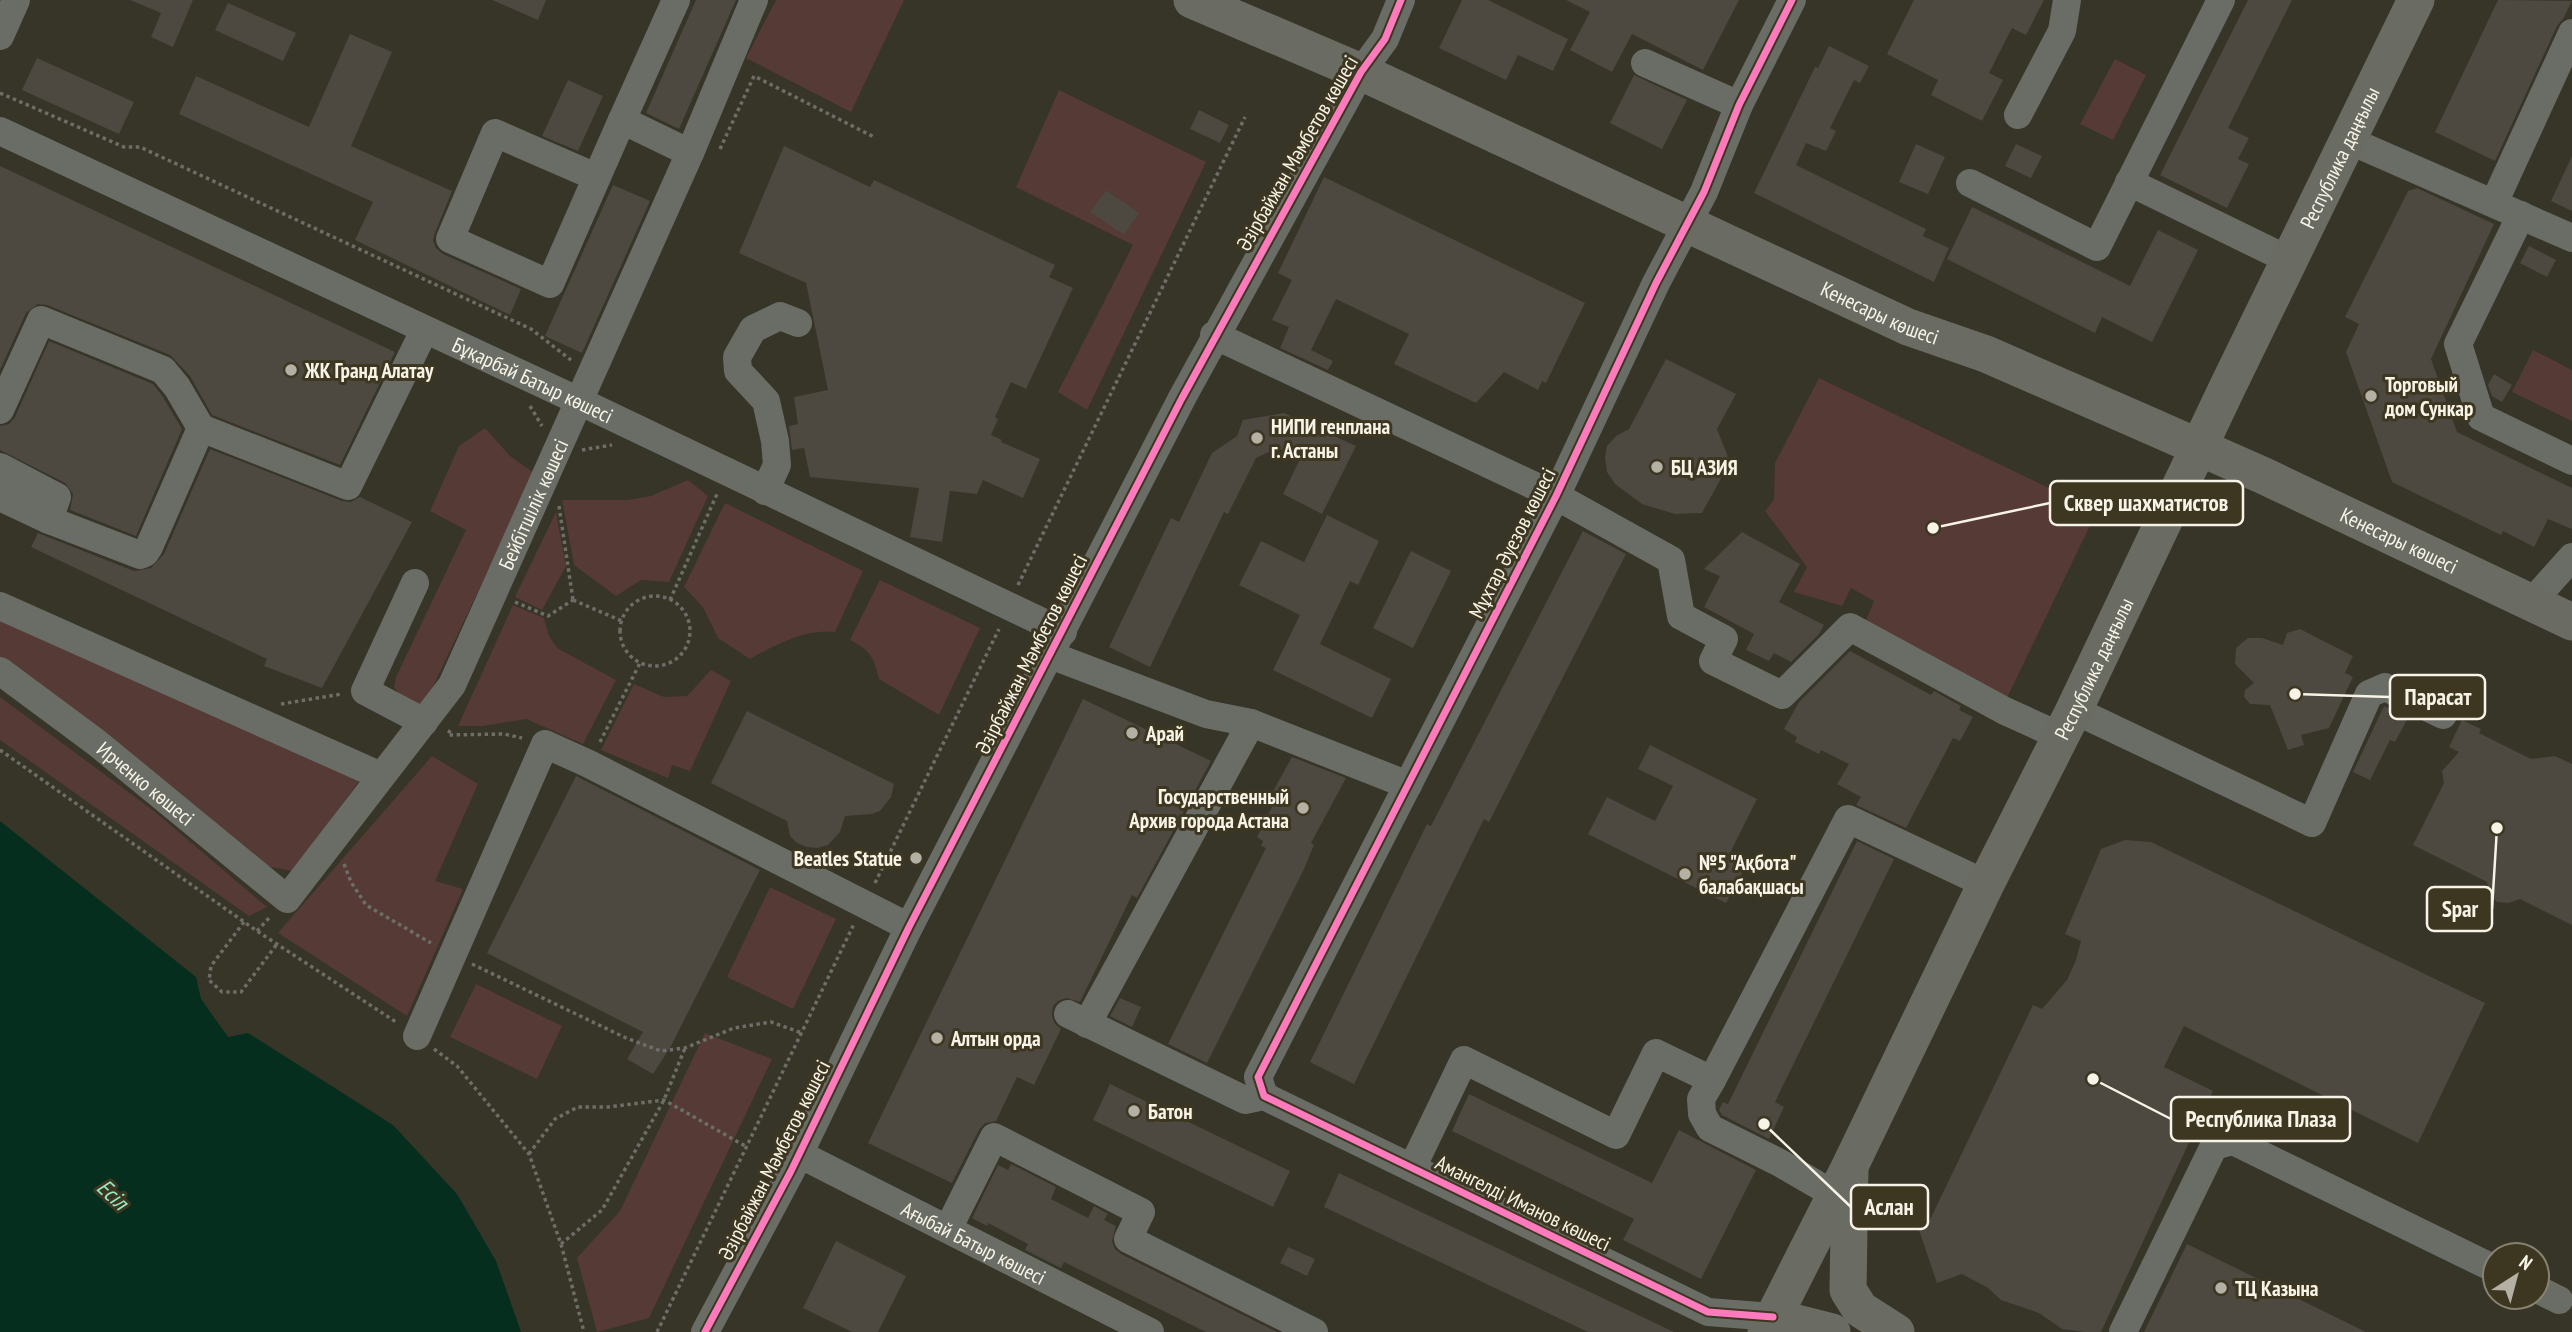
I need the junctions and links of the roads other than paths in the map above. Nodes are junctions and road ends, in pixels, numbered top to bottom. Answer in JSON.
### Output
{"nodes":[{"id":1,"x":16,"y":0,"type":"edge"},
{"id":2,"x":676,"y":0,"type":"edge"},
{"id":3,"x":754,"y":0,"type":"edge"},
{"id":4,"x":1401,"y":0,"type":"edge"},
{"id":5,"x":1792,"y":0,"type":"edge"},
{"id":6,"x":2067,"y":0,"type":"edge"},
{"id":7,"x":2221,"y":0,"type":"edge"},
{"id":8,"x":2416,"y":0,"type":"edge"},
{"id":9,"x":1202,"y":2,"type":"edge"},
{"id":10,"x":2572,"y":33,"type":"edge"},
{"id":11,"x":0,"y":36,"type":"edge"},
{"id":12,"x":1645,"y":63,"type":"dead end"},
{"id":13,"x":1361,"y":72,"type":"junction"},
{"id":14,"x":1739,"y":105,"type":"junction"},
{"id":15,"x":2018,"y":115,"type":"dead end"},
{"id":16,"x":622,"y":120,"type":"junction"},
{"id":17,"x":0,"y":131,"type":"edge"},
{"id":18,"x":2348,"y":140,"type":"junction"},
{"id":19,"x":690,"y":153,"type":"junction"},
{"id":20,"x":596,"y":177,"type":"junction"},
{"id":21,"x":2129,"y":182,"type":"junction"},
{"id":22,"x":1970,"y":183,"type":"dead end"},
{"id":23,"x":2494,"y":203,"type":"junction"},
{"id":24,"x":2521,"y":215,"type":"junction"},
{"id":25,"x":1687,"y":223,"type":"junction"},
{"id":26,"x":2572,"y":238,"type":"edge"},
{"id":27,"x":2289,"y":260,"type":"junction"},
{"id":28,"x":798,"y":323,"type":"dead end"},
{"id":29,"x":424,"y":331,"type":"junction"},
{"id":30,"x":1214,"y":335,"type":"junction"},
{"id":31,"x":579,"y":401,"type":"junction"},
{"id":32,"x":0,"y":410,"type":"edge"},
{"id":33,"x":201,"y":428,"type":"junction"},
{"id":34,"x":2198,"y":448,"type":"junction"},
{"id":35,"x":2572,"y":461,"type":"edge"},
{"id":36,"x":0,"y":467,"type":"edge"},
{"id":37,"x":765,"y":491,"type":"junction"},
{"id":38,"x":1556,"y":496,"type":"junction"},
{"id":39,"x":0,"y":497,"type":"edge"},
{"id":40,"x":49,"y":520,"type":"junction"},
{"id":41,"x":2572,"y":556,"type":"edge"},
{"id":42,"x":415,"y":583,"type":"dead end"},
{"id":43,"x":2531,"y":603,"type":"junction"},
{"id":44,"x":0,"y":606,"type":"edge"},
{"id":45,"x":2572,"y":622,"type":"edge"},
{"id":46,"x":1056,"y":644,"type":"junction"},
{"id":47,"x":0,"y":671,"type":"edge"},
{"id":48,"x":2443,"y":715,"type":"dead end"},
{"id":49,"x":425,"y":722,"type":"junction"},
{"id":50,"x":1251,"y":723,"type":"junction"},
{"id":51,"x":2067,"y":723,"type":"junction"},
{"id":52,"x":381,"y":776,"type":"junction"},
{"id":53,"x":1408,"y":785,"type":"junction"},
{"id":54,"x":1986,"y":884,"type":"junction"},
{"id":55,"x":288,"y":899,"type":"joint"},
{"id":56,"x":909,"y":927,"type":"junction"},
{"id":57,"x":416,"y":1036,"type":"road end"},
{"id":58,"x":1712,"y":1080,"type":"junction"},
{"id":59,"x":1264,"y":1096,"type":"junction"},
{"id":60,"x":799,"y":1154,"type":"junction"},
{"id":61,"x":1412,"y":1168,"type":"junction"},
{"id":62,"x":1843,"y":1180,"type":"junction"},
{"id":63,"x":948,"y":1229,"type":"junction"},
{"id":64,"x":2481,"y":1262,"type":"edge"},
{"id":65,"x":1662,"y":1290,"type":"junction"},
{"id":66,"x":1100,"y":1321,"type":"edge"},
{"id":67,"x":1778,"y":1327,"type":"edge"},
{"id":68,"x":705,"y":1332,"type":"edge"},
{"id":69,"x":1150,"y":1332,"type":"edge"},
{"id":70,"x":1314,"y":1332,"type":"edge"},
{"id":71,"x":1699,"y":1332,"type":"edge"},
{"id":72,"x":1832,"y":1332,"type":"edge"},
{"id":73,"x":1896,"y":1332,"type":"edge"},
{"id":74,"x":2123,"y":1332,"type":"edge"}],
"edges":[{"from":1,"to":11,"type":"street"},
{"from":2,"to":16,"type":"street"},
{"from":3,"to":19,"type":"street","name":"Бейбітшілік көшесі"},
{"from":4,"to":13,"type":"street","name":"Әзірбайжан Мәмбетов көшесі"},
{"from":5,"to":14,"type":"street","name":"Мұхтар Әуезов көшесі"},
{"from":6,"to":15,"type":"street"},
{"from":7,"to":21,"type":"street"},
{"from":8,"to":18,"type":"main road","name":"Республика даңғылы"},
{"from":9,"to":13,"type":"main road","name":"Кенесары көшесі"},
{"from":10,"to":23,"type":"street"},
{"from":12,"to":14,"type":"street"},
{"from":13,"to":25,"type":"main road","name":"Кенесары көшесі"},
{"from":13,"to":30,"type":"street","name":"Әзірбайжан Мәмбетов көшесі"},
{"from":14,"to":25,"type":"street","name":"Мұхтар Әуезов көшесі"},
{"from":16,"to":19,"type":"street"},
{"from":16,"to":20,"type":"street"},
{"from":17,"to":29,"type":"street","name":"Бұқарбай Батыр көшесі"},
{"from":18,"to":23,"type":"street"},
{"from":18,"to":27,"type":"main road","name":"Республика даңғылы"},
{"from":19,"to":31,"type":"street","name":"Бейбітшілік көшесі"},
{"from":20,"to":20,"type":"street"},
{"from":21,"to":22,"type":"street"},
{"from":21,"to":27,"type":"street"},
{"from":23,"to":24,"type":"street"},
{"from":24,"to":26,"type":"street"},
{"from":24,"to":35,"type":"street"},
{"from":25,"to":34,"type":"main road","name":"Кенесары көшесі"},
{"from":25,"to":38,"type":"street","name":"Мұхтар Әуезов көшесі"},
{"from":27,"to":34,"type":"main road","name":"Республика даңғылы"},
{"from":28,"to":37,"type":"street"},
{"from":29,"to":31,"type":"street","name":"Бұқарбай Батыр көшесі"},
{"from":29,"to":33,"type":"street"},
{"from":30,"to":38,"type":"street"},
{"from":30,"to":46,"type":"street","name":"Әзірбайжан Мәмбетов көшесі"},
{"from":31,"to":37,"type":"street","name":"Бұқарбай Батыр көшесі"},
{"from":31,"to":49,"type":"street","name":"Бейбітшілік көшесі"},
{"from":32,"to":33,"type":"street"},
{"from":33,"to":40,"type":"street"},
{"from":34,"to":43,"type":"main road","name":"Кенесары көшесі"},
{"from":34,"to":51,"type":"main road","name":"Республика даңғылы"},
{"from":36,"to":40,"type":"street"},
{"from":37,"to":46,"type":"street","name":"Бұқарбай Батыр көшесі"},
{"from":38,"to":51,"type":"street"},
{"from":38,"to":53,"type":"street","name":"Мұхтар Әуезов көшесі"},
{"from":39,"to":40,"type":"street"},
{"from":41,"to":43,"type":"street"},
{"from":42,"to":49,"type":"street"},
{"from":43,"to":45,"type":"main road","name":"Кенесары көшесі"},
{"from":44,"to":52,"type":"street"},
{"from":46,"to":50,"type":"street","name":"Бұқарбай Батыр көшесі"},
{"from":46,"to":56,"type":"street","name":"Әзірбайжан Мәмбетов көшесі"},
{"from":47,"to":55,"type":"street","name":"Ирченко көшесі"},
{"from":48,"to":51,"type":"street"},
{"from":49,"to":52,"type":"street","name":"Бейбітшілік көшесі"},
{"from":50,"to":53,"type":"street","name":"Бұқарбай Батыр көшесі"},
{"from":50,"to":59,"type":"street","name":"Амангелді Иманов көшесі"},
{"from":51,"to":54,"type":"main road","name":"Республика даңғылы"},
{"from":52,"to":55,"type":"street","name":"Бейбітшілік көшесі"},
{"from":53,"to":59,"type":"street","name":"Мұхтар Әуезов көшесі"},
{"from":54,"to":58,"type":"street"},
{"from":54,"to":62,"type":"main road","name":"Республика даңғылы"},
{"from":56,"to":57,"type":"street"},
{"from":56,"to":60,"type":"street","name":"Әзірбайжан Мәмбетов көшесі"},
{"from":58,"to":61,"type":"street"},
{"from":58,"to":62,"type":"street"},
{"from":59,"to":61,"type":"street","name":"Амангелді Иманов көшесі"},
{"from":60,"to":63,"type":"street","name":"Ағыбай Батыр көшесі"},
{"from":60,"to":68,"type":"street","name":"Әзірбайжан Мәмбетов көшесі"},
{"from":61,"to":65,"type":"street","name":"Амангелді Иманов көшесі"},
{"from":62,"to":67,"type":"main road","name":"Республика даңғылы"},
{"from":62,"to":73,"type":"main road"},
{"from":63,"to":66,"type":"street","name":"Ағыбай Батыр көшесі"},
{"from":63,"to":70,"type":"street"},
{"from":64,"to":74,"type":"street"},
{"from":65,"to":67,"type":"street","name":"Амангелді Иманов көшесі"},
{"from":65,"to":71,"type":"street"},
{"from":66,"to":69,"type":"street","name":"Ағыбай Батыр көшесі"},
{"from":67,"to":72,"type":"main road","name":"Амангелді Иманов көшесі"}]}
